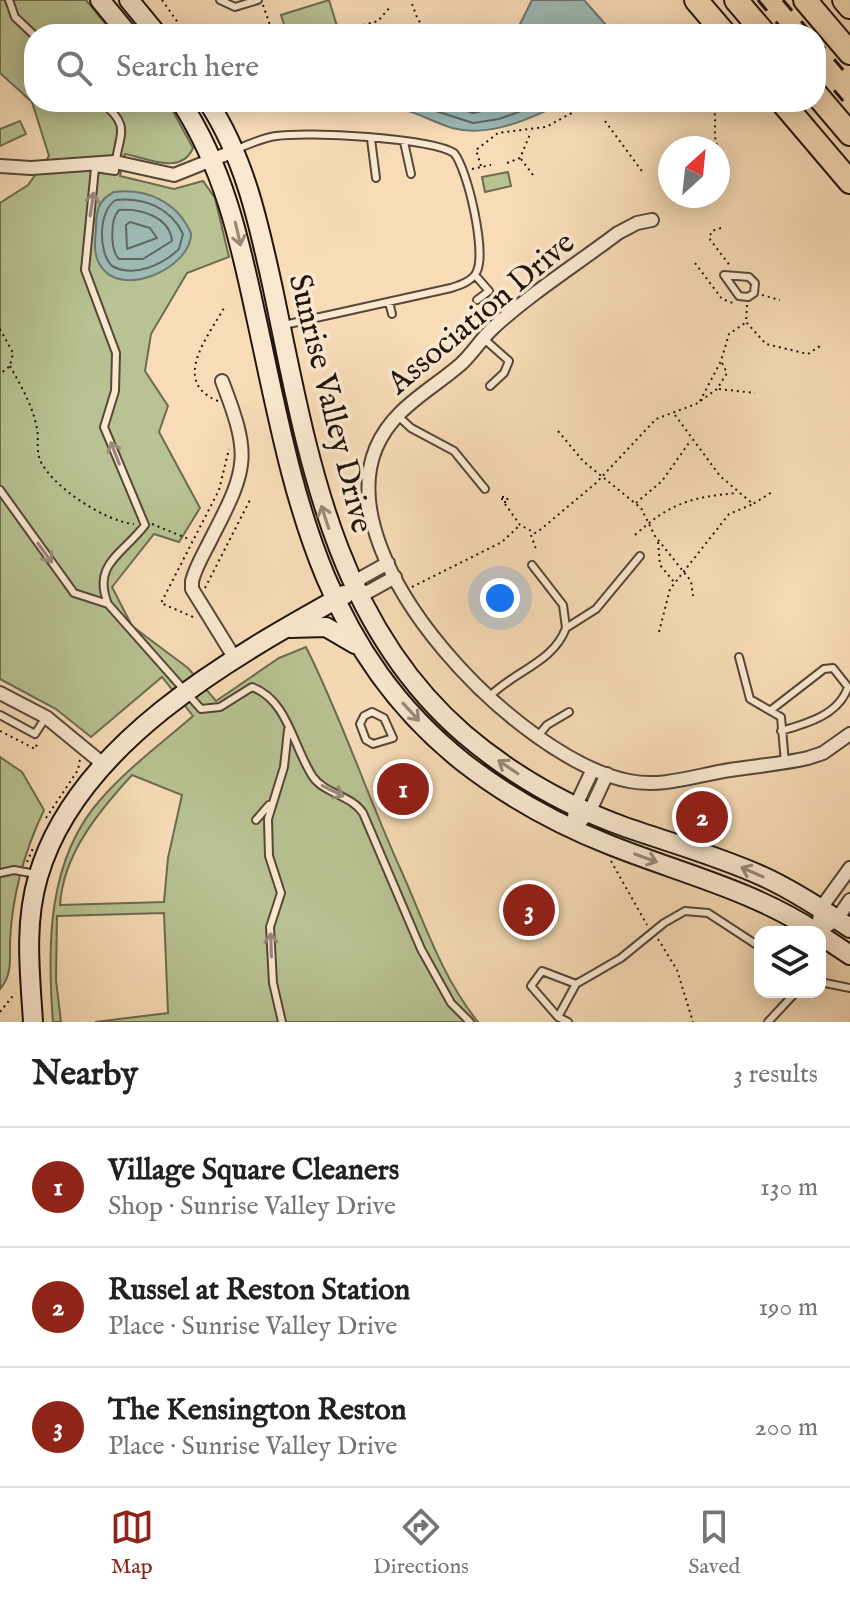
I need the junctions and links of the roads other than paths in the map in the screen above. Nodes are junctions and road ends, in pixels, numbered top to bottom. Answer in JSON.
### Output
{"nodes":[{"id":1,"x":9,"y":0,"type":"edge"},
{"id":2,"x":100,"y":0,"type":"edge"},
{"id":3,"x":129,"y":0,"type":"edge"},
{"id":4,"x":220,"y":0,"type":"edge"},
{"id":5,"x":260,"y":0,"type":"edge"},
{"id":6,"x":696,"y":0,"type":"edge"},
{"id":7,"x":736,"y":0,"type":"edge"},
{"id":8,"x":805,"y":0,"type":"edge"},
{"id":9,"x":844,"y":0,"type":"edge"},
{"id":10,"x":850,"y":7,"type":"edge"},
{"id":11,"x":120,"y":24,"type":"edge"},
{"id":12,"x":149,"y":24,"type":"edge"},
{"id":13,"x":716,"y":24,"type":"edge"},
{"id":14,"x":756,"y":24,"type":"edge"},
{"id":15,"x":825,"y":24,"type":"edge"},
{"id":16,"x":826,"y":25,"type":"edge"},
{"id":17,"x":24,"y":26,"type":"edge"},
{"id":18,"x":850,"y":53,"type":"edge"},
{"id":19,"x":826,"y":106,"type":"edge"},
{"id":20,"x":112,"y":112,"type":"edge"},
{"id":21,"x":187,"y":112,"type":"edge"},
{"id":22,"x":213,"y":112,"type":"edge"},
{"id":23,"x":790,"y":112,"type":"edge"},
{"id":24,"x":850,"y":134,"type":"edge"},
{"id":25,"x":371,"y":139,"type":"junction"},
{"id":26,"x":404,"y":142,"type":"junction"},
{"id":27,"x":234,"y":151,"type":"junction"},
{"id":28,"x":213,"y":160,"type":"junction"},
{"id":29,"x":0,"y":166,"type":"edge"},
{"id":30,"x":115,"y":166,"type":"junction"},
{"id":31,"x":411,"y":174,"type":"dead end"},
{"id":32,"x":376,"y":178,"type":"dead end"},
{"id":33,"x":850,"y":182,"type":"edge"},
{"id":34,"x":652,"y":220,"type":"dead end"},
{"id":35,"x":475,"y":275,"type":"junction"},
{"id":36,"x":724,"y":275,"type":"joint"},
{"id":37,"x":477,"y":300,"type":"dead end"},
{"id":38,"x":389,"y":302,"type":"junction"},
{"id":39,"x":392,"y":314,"type":"dead end"},
{"id":40,"x":281,"y":326,"type":"junction"},
{"id":41,"x":483,"y":338,"type":"junction"},
{"id":42,"x":222,"y":381,"type":"dead end"},
{"id":43,"x":490,"y":386,"type":"dead end"},
{"id":44,"x":397,"y":415,"type":"junction"},
{"id":45,"x":485,"y":489,"type":"dead end"},
{"id":46,"x":0,"y":490,"type":"edge"},
{"id":47,"x":640,"y":556,"type":"dead end"},
{"id":48,"x":388,"y":563,"type":"junction"},
{"id":49,"x":532,"y":565,"type":"dead end"},
{"id":50,"x":395,"y":577,"type":"junction"},
{"id":51,"x":353,"y":590,"type":"junction"},
{"id":52,"x":334,"y":600,"type":"junction"},
{"id":53,"x":108,"y":604,"type":"junction"},
{"id":54,"x":566,"y":628,"type":"junction"},
{"id":55,"x":279,"y":629,"type":"junction"},
{"id":56,"x":363,"y":650,"type":"junction"},
{"id":57,"x":234,"y":657,"type":"junction"},
{"id":58,"x":739,"y":657,"type":"dead end"},
{"id":59,"x":0,"y":693,"type":"edge"},
{"id":60,"x":187,"y":693,"type":"junction"},
{"id":61,"x":488,"y":698,"type":"junction"},
{"id":62,"x":771,"y":710,"type":"junction"},
{"id":63,"x":569,"y":712,"type":"dead end"},
{"id":64,"x":0,"y":715,"type":"edge"},
{"id":65,"x":46,"y":717,"type":"junction"},
{"id":66,"x":288,"y":730,"type":"junction"},
{"id":67,"x":781,"y":731,"type":"junction"},
{"id":68,"x":850,"y":734,"type":"edge"},
{"id":69,"x":538,"y":736,"type":"junction"},
{"id":70,"x":393,"y":738,"type":"joint"},
{"id":71,"x":785,"y":763,"type":"junction"},
{"id":72,"x":103,"y":764,"type":"junction"},
{"id":73,"x":593,"y":769,"type":"junction"},
{"id":74,"x":607,"y":774,"type":"junction"},
{"id":75,"x":271,"y":803,"type":"junction"},
{"id":76,"x":582,"y":810,"type":"junction"},
{"id":77,"x":256,"y":820,"type":"dead end"},
{"id":78,"x":573,"y":829,"type":"junction"},
{"id":79,"x":850,"y":868,"type":"edge"},
{"id":80,"x":0,"y":873,"type":"edge"},
{"id":81,"x":39,"y":875,"type":"junction"},
{"id":82,"x":850,"y":900,"type":"edge"},
{"id":83,"x":821,"y":908,"type":"junction"},
{"id":84,"x":844,"y":924,"type":"edge"},
{"id":85,"x":805,"y":926,"type":"edge"},
{"id":86,"x":819,"y":926,"type":"edge"},
{"id":87,"x":826,"y":938,"type":"edge"},
{"id":88,"x":754,"y":943,"type":"edge"},
{"id":89,"x":850,"y":955,"type":"edge"},
{"id":90,"x":826,"y":983,"type":"edge"},
{"id":91,"x":576,"y":984,"type":"junction"},
{"id":92,"x":850,"y":988,"type":"edge"},
{"id":93,"x":790,"y":998,"type":"edge"},
{"id":94,"x":558,"y":1017,"type":"junction"},
{"id":95,"x":33,"y":1022,"type":"edge"},
{"id":96,"x":282,"y":1022,"type":"edge"},
{"id":97,"x":470,"y":1022,"type":"edge"},
{"id":98,"x":568,"y":1022,"type":"edge"},
{"id":99,"x":768,"y":1022,"type":"edge"}],
"edges":[{"from":1,"to":17,"type":"lane"},
{"from":2,"to":11,"type":"main road"},
{"from":3,"to":12,"type":"main road"},
{"from":4,"to":5,"type":"lane"},
{"from":6,"to":13,"type":"highway"},
{"from":7,"to":14,"type":"highway"},
{"from":8,"to":15,"type":"highway"},
{"from":9,"to":10,"type":"highway"},
{"from":16,"to":18,"type":"highway"},
{"from":19,"to":24,"type":"highway"},
{"from":20,"to":30,"type":"lane"},
{"from":21,"to":28,"type":"main road","name":"Sunrise Valley Drive"},
{"from":22,"to":27,"type":"main road","name":"Sunrise Valley Drive"},
{"from":23,"to":33,"type":"highway"},
{"from":25,"to":26,"type":"lane"},
{"from":25,"to":27,"type":"lane"},
{"from":25,"to":32,"type":"lane"},
{"from":26,"to":31,"type":"lane"},
{"from":26,"to":35,"type":"lane"},
{"from":27,"to":28,"type":"street"},
{"from":27,"to":40,"type":"main road","name":"Sunrise Valley Drive"},
{"from":28,"to":30,"type":"street"},
{"from":28,"to":52,"type":"main road","name":"Sunrise Valley Drive","one_way":true},
{"from":29,"to":30,"type":"street"},
{"from":53,"to":30,"type":"lane","one_way":true},
{"from":34,"to":41,"type":"street","name":"Association Drive"},
{"from":35,"to":37,"type":"lane"},
{"from":35,"to":38,"type":"lane"},
{"from":36,"to":36,"type":"lane"},
{"from":38,"to":39,"type":"lane"},
{"from":38,"to":40,"type":"lane"},
{"from":51,"to":40,"type":"main road","name":"Sunrise Valley Drive","one_way":true},
{"from":41,"to":43,"type":"lane"},
{"from":41,"to":44,"type":"street","name":"Association Drive"},
{"from":42,"to":57,"type":"street"},
{"from":44,"to":45,"type":"lane"},
{"from":44,"to":48,"type":"street","name":"Association Drive"},
{"from":46,"to":53,"type":"lane","one_way":true},
{"from":47,"to":54,"type":"lane"},
{"from":48,"to":50,"type":"street","name":"Association Drive"},
{"from":48,"to":51,"type":"street"},
{"from":49,"to":54,"type":"lane"},
{"from":50,"to":51,"type":"street"},
{"from":50,"to":61,"type":"street","name":"Association Drive"},
{"from":51,"to":52,"type":"main road"},
{"from":76,"to":51,"type":"main road","name":"Sunrise Valley Drive","one_way":true},
{"from":52,"to":55,"type":"main road"},
{"from":52,"to":56,"type":"main road","name":"Sunrise Valley Drive"},
{"from":53,"to":60,"type":"lane"},
{"from":54,"to":61,"type":"lane"},
{"from":55,"to":56,"type":"main road"},
{"from":55,"to":57,"type":"main road"},
{"from":56,"to":78,"type":"main road","name":"Sunrise Valley Drive","one_way":true},
{"from":57,"to":60,"type":"main road"},
{"from":58,"to":62,"type":"lane"},
{"from":59,"to":65,"type":"street"},
{"from":60,"to":66,"type":"lane"},
{"from":60,"to":72,"type":"main road"},
{"from":61,"to":69,"type":"street","name":"Association Drive"},
{"from":62,"to":67,"type":"lane"},
{"from":62,"to":67,"type":"lane"},
{"from":63,"to":69,"type":"lane"},
{"from":64,"to":65,"type":"lane"},
{"from":65,"to":72,"type":"street"},
{"from":66,"to":75,"type":"lane"},
{"from":66,"to":97,"type":"lane","one_way":true},
{"from":67,"to":71,"type":"lane"},
{"from":68,"to":71,"type":"street","name":"Association Drive"},
{"from":69,"to":73,"type":"street","name":"Association Drive"},
{"from":70,"to":70,"type":"lane"},
{"from":71,"to":74,"type":"street","name":"Association Drive"},
{"from":72,"to":81,"type":"main road"},
{"from":73,"to":74,"type":"street","name":"Association Drive"},
{"from":73,"to":76,"type":"street"},
{"from":74,"to":76,"type":"street"},
{"from":75,"to":77,"type":"lane"},
{"from":96,"to":75,"type":"lane","one_way":true},
{"from":76,"to":78,"type":"street"},
{"from":83,"to":76,"type":"main road","name":"Sunrise Valley Drive","one_way":true},
{"from":78,"to":85,"type":"main road","name":"Sunrise Valley Drive","one_way":true},
{"from":79,"to":83,"type":"street"},
{"from":80,"to":81,"type":"lane"},
{"from":81,"to":95,"type":"main road"},
{"from":82,"to":84,"type":"street"},
{"from":83,"to":84,"type":"main road","name":"Sunrise Valley Drive"},
{"from":83,"to":86,"type":"street"},
{"from":87,"to":89,"type":"main road","name":"Sunrise Valley Drive"},
{"from":88,"to":91,"type":"lane"},
{"from":90,"to":92,"type":"lane"},
{"from":91,"to":94,"type":"lane"},
{"from":91,"to":94,"type":"lane"},
{"from":93,"to":99,"type":"lane"},
{"from":94,"to":98,"type":"lane"}]}
